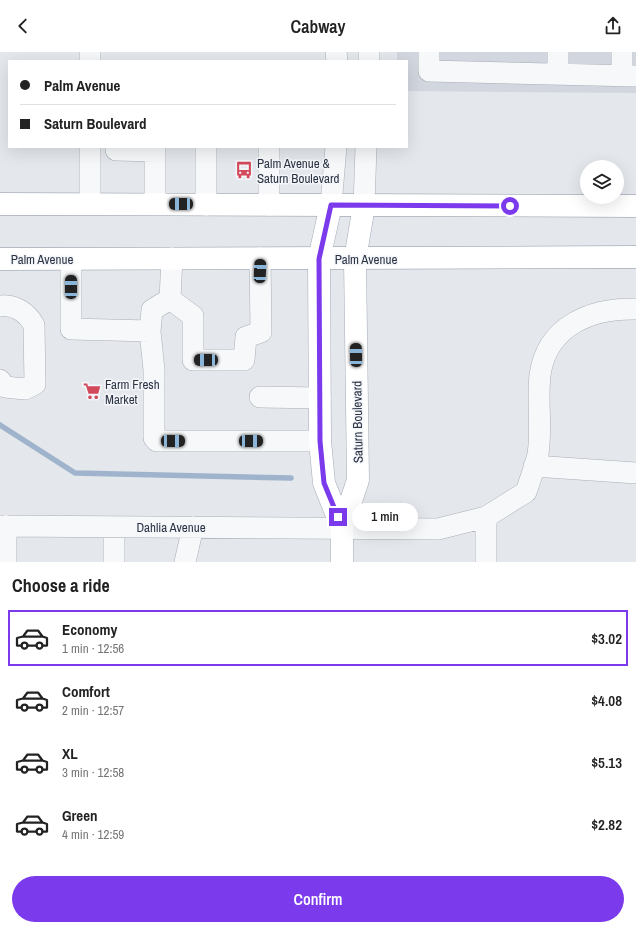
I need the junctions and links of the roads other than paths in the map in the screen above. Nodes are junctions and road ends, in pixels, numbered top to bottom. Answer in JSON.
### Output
{"nodes":[{"id":1,"x":429,"y":52,"type":"edge"},
{"id":2,"x":558,"y":52,"type":"edge"},
{"id":3,"x":622,"y":52,"type":"edge"},
{"id":4,"x":558,"y":74,"type":"junction"},
{"id":5,"x":629,"y":76,"type":"edge"},
{"id":6,"x":90,"y":148,"type":"edge"},
{"id":7,"x":116,"y":148,"type":"edge"},
{"id":8,"x":206,"y":148,"type":"edge"},
{"id":9,"x":269,"y":148,"type":"edge"},
{"id":10,"x":336,"y":148,"type":"edge"},
{"id":11,"x":366,"y":148,"type":"edge"},
{"id":12,"x":155,"y":149,"type":"edge"},
{"id":13,"x":0,"y":204,"type":"edge"},
{"id":14,"x":90,"y":204,"type":"junction"},
{"id":15,"x":155,"y":204,"type":"junction"},
{"id":16,"x":206,"y":205,"type":"junction"},
{"id":17,"x":269,"y":205,"type":"junction"},
{"id":18,"x":331,"y":205,"type":"junction"},
{"id":19,"x":364,"y":206,"type":"junction"},
{"id":20,"x":636,"y":206,"type":"edge"},
{"id":21,"x":636,"y":257,"type":"edge"},
{"id":22,"x":172,"y":258,"type":"junction"},
{"id":23,"x":260,"y":258,"type":"junction"},
{"id":24,"x":0,"y":259,"type":"edge"},
{"id":25,"x":71,"y":259,"type":"junction"},
{"id":26,"x":319,"y":259,"type":"junction"},
{"id":27,"x":355,"y":259,"type":"junction"},
{"id":28,"x":170,"y":299,"type":"junction"},
{"id":29,"x":0,"y":306,"type":"edge"},
{"id":30,"x":636,"y":309,"type":"edge"},
{"id":31,"x":150,"y":330,"type":"junction"},
{"id":32,"x":0,"y":380,"type":"edge"},
{"id":33,"x":260,"y":397,"type":"dead end"},
{"id":34,"x":320,"y":398,"type":"junction"},
{"id":35,"x":320,"y":441,"type":"junction"},
{"id":36,"x":534,"y":466,"type":"junction"},
{"id":37,"x":636,"y":473,"type":"edge"},
{"id":38,"x":486,"y":517,"type":"junction"},
{"id":39,"x":3,"y":526,"type":"edge"},
{"id":40,"x":114,"y":527,"type":"junction"},
{"id":41,"x":194,"y":527,"type":"junction"},
{"id":42,"x":342,"y":528,"type":"junction"},
{"id":43,"x":486,"y":556,"type":"edge"},
{"id":44,"x":6,"y":562,"type":"edge"},
{"id":45,"x":114,"y":562,"type":"edge"},
{"id":46,"x":185,"y":562,"type":"edge"},
{"id":47,"x":342,"y":562,"type":"edge"}],
"edges":[{"from":1,"to":4,"type":"street"},
{"from":2,"to":4,"type":"street"},
{"from":3,"to":5,"type":"street"},
{"from":4,"to":5,"type":"street"},
{"from":6,"to":14,"type":"street"},
{"from":7,"to":12,"type":"street"},
{"from":8,"to":16,"type":"street"},
{"from":9,"to":17,"type":"street"},
{"from":10,"to":18,"type":"street","name":"Saturn Boulevard"},
{"from":11,"to":19,"type":"street","name":"Saturn Boulevard"},
{"from":12,"to":15,"type":"street"},
{"from":13,"to":14,"type":"main road"},
{"from":14,"to":15,"type":"main road"},
{"from":15,"to":16,"type":"main road"},
{"from":16,"to":17,"type":"main road"},
{"from":17,"to":18,"type":"main road"},
{"from":18,"to":19,"type":"main road"},
{"from":18,"to":26,"type":"main road","name":"Saturn Boulevard"},
{"from":19,"to":20,"type":"main road"},
{"from":19,"to":27,"type":"main road","name":"Saturn Boulevard"},
{"from":21,"to":27,"type":"main road","name":"Palm Avenue"},
{"from":22,"to":23,"type":"main road","name":"Palm Avenue"},
{"from":22,"to":25,"type":"main road","name":"Palm Avenue"},
{"from":22,"to":28,"type":"street"},
{"from":23,"to":26,"type":"main road","name":"Palm Avenue"},
{"from":23,"to":28,"type":"street"},
{"from":24,"to":25,"type":"main road","name":"Palm Avenue"},
{"from":25,"to":31,"type":"street"},
{"from":26,"to":27,"type":"main road","name":"Palm Avenue"},
{"from":26,"to":34,"type":"main road","name":"Saturn Boulevard"},
{"from":27,"to":42,"type":"main road","name":"Saturn Boulevard"},
{"from":28,"to":31,"type":"street"},
{"from":29,"to":32,"type":"street"},
{"from":30,"to":36,"type":"street","name":"Dahlia Avenue"},
{"from":31,"to":35,"type":"street"},
{"from":33,"to":34,"type":"street"},
{"from":34,"to":35,"type":"main road","name":"Saturn Boulevard"},
{"from":35,"to":42,"type":"main road","name":"Saturn Boulevard"},
{"from":36,"to":37,"type":"street"},
{"from":36,"to":38,"type":"street","name":"Dahlia Avenue"},
{"from":38,"to":42,"type":"street","name":"Dahlia Avenue"},
{"from":38,"to":43,"type":"street"},
{"from":39,"to":40,"type":"street","name":"Dahlia Avenue"},
{"from":39,"to":44,"type":"street"},
{"from":40,"to":41,"type":"street","name":"Dahlia Avenue"},
{"from":40,"to":45,"type":"street"},
{"from":41,"to":42,"type":"street","name":"Dahlia Avenue"},
{"from":41,"to":46,"type":"street"},
{"from":42,"to":47,"type":"main road","name":"Saturn Boulevard"}]}
